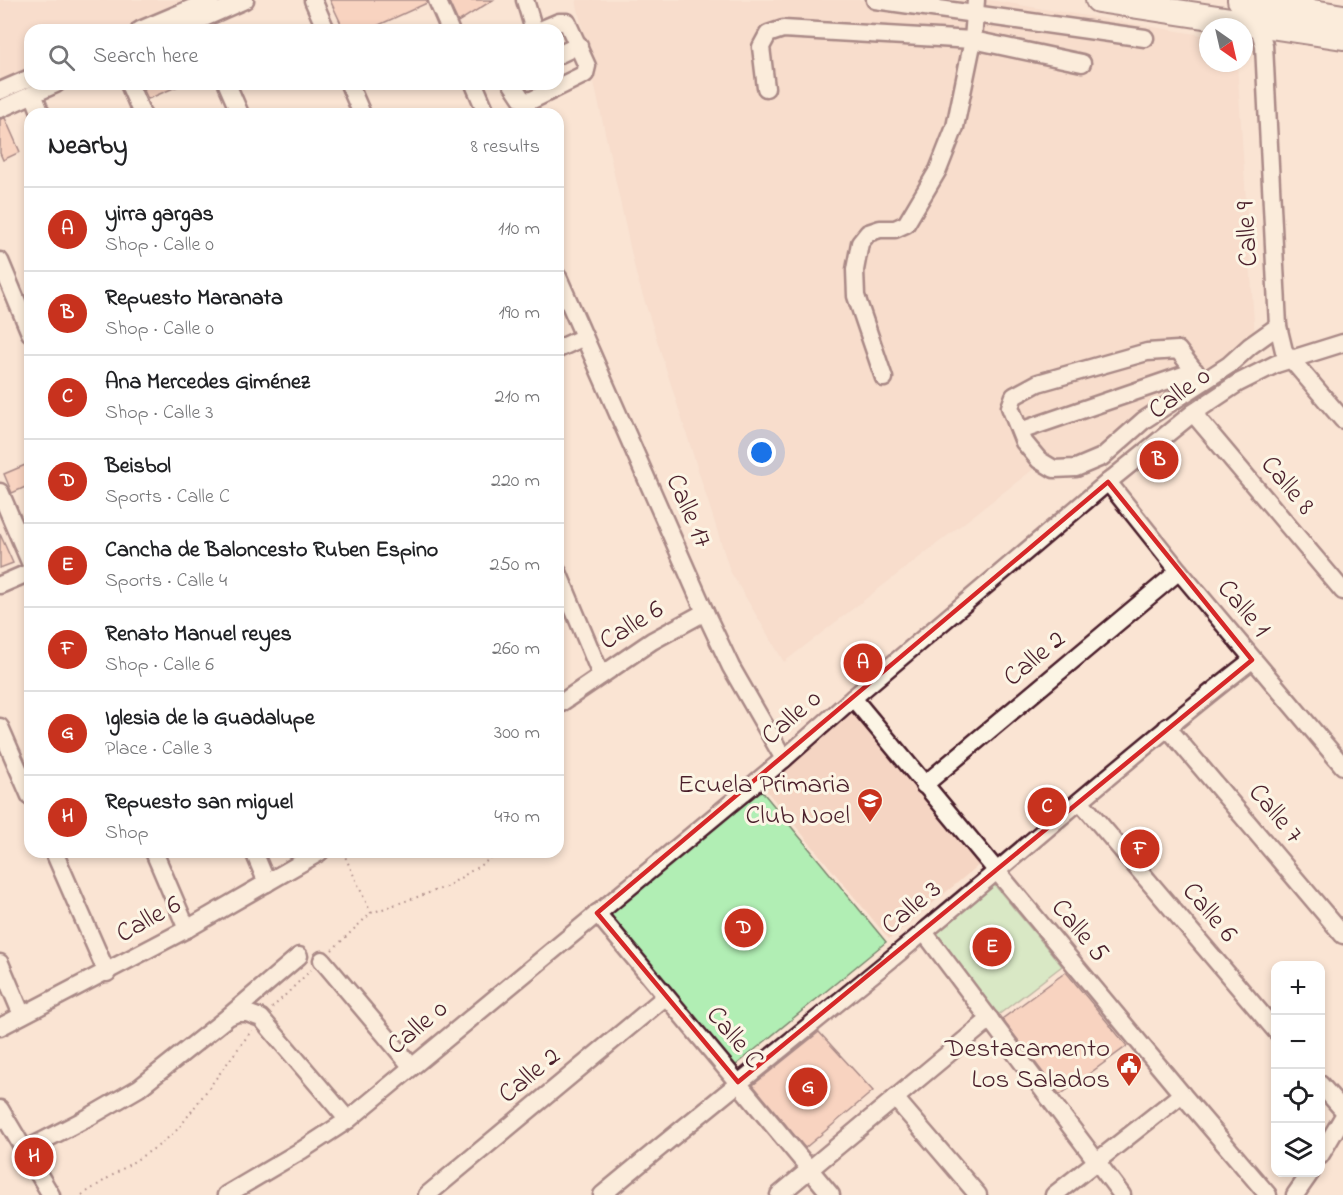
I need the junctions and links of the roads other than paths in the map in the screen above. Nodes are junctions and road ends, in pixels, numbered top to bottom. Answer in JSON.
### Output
{"nodes":[{"id":1,"x":210,"y":0,"type":"edge"},
{"id":2,"x":245,"y":0,"type":"edge"},
{"id":3,"x":313,"y":0,"type":"edge"},
{"id":4,"x":437,"y":0,"type":"edge"},
{"id":5,"x":525,"y":0,"type":"edge"},
{"id":6,"x":875,"y":0,"type":"edge"},
{"id":7,"x":1098,"y":0,"type":"edge"},
{"id":8,"x":1240,"y":0,"type":"edge"},
{"id":9,"x":976,"y":6,"type":"edge"},
{"id":10,"x":1343,"y":17,"type":"edge"},
{"id":11,"x":154,"y":24,"type":"edge"},
{"id":12,"x":204,"y":24,"type":"edge"},
{"id":13,"x":323,"y":24,"type":"edge"},
{"id":14,"x":447,"y":24,"type":"edge"},
{"id":15,"x":532,"y":24,"type":"edge"},
{"id":16,"x":554,"y":24,"type":"edge"},
{"id":17,"x":1265,"y":31,"type":"junction"},
{"id":18,"x":1343,"y":36,"type":"edge"},
{"id":19,"x":1145,"y":38,"type":"dead end"},
{"id":20,"x":973,"y":40,"type":"junction"},
{"id":21,"x":579,"y":45,"type":"junction"},
{"id":22,"x":564,"y":52,"type":"edge"},
{"id":23,"x":1082,"y":63,"type":"dead end"},
{"id":24,"x":564,"y":85,"type":"edge"},
{"id":25,"x":24,"y":87,"type":"edge"},
{"id":26,"x":766,"y":88,"type":"dead end"},
{"id":27,"x":26,"y":90,"type":"edge"},
{"id":28,"x":33,"y":90,"type":"edge"},
{"id":29,"x":132,"y":90,"type":"edge"},
{"id":30,"x":230,"y":90,"type":"edge"},
{"id":31,"x":352,"y":90,"type":"edge"},
{"id":32,"x":477,"y":90,"type":"edge"},
{"id":33,"x":516,"y":90,"type":"edge"},
{"id":34,"x":553,"y":90,"type":"edge"},
{"id":35,"x":0,"y":91,"type":"edge"},
{"id":36,"x":39,"y":108,"type":"edge"},
{"id":37,"x":139,"y":108,"type":"edge"},
{"id":38,"x":237,"y":108,"type":"edge"},
{"id":39,"x":359,"y":108,"type":"edge"},
{"id":40,"x":484,"y":108,"type":"edge"},
{"id":41,"x":0,"y":109,"type":"edge"},
{"id":42,"x":0,"y":261,"type":"edge"},
{"id":43,"x":564,"y":291,"type":"edge"},
{"id":44,"x":24,"y":319,"type":"edge"},
{"id":45,"x":1278,"y":326,"type":"junction"},
{"id":46,"x":584,"y":338,"type":"junction"},
{"id":47,"x":1343,"y":343,"type":"edge"},
{"id":48,"x":564,"y":346,"type":"edge"},
{"id":49,"x":1289,"y":358,"type":"junction"},
{"id":50,"x":1199,"y":376,"type":"junction"},
{"id":51,"x":884,"y":378,"type":"dead end"},
{"id":52,"x":1193,"y":413,"type":"junction"},
{"id":53,"x":1343,"y":420,"type":"edge"},
{"id":54,"x":1020,"y":431,"type":"junction"},
{"id":55,"x":1108,"y":482,"type":"junction"},
{"id":56,"x":0,"y":492,"type":"edge"},
{"id":57,"x":24,"y":548,"type":"edge"},
{"id":58,"x":1179,"y":571,"type":"junction"},
{"id":59,"x":24,"y":575,"type":"edge"},
{"id":60,"x":0,"y":585,"type":"edge"},
{"id":61,"x":564,"y":586,"type":"edge"},
{"id":62,"x":1343,"y":591,"type":"edge"},
{"id":63,"x":705,"y":612,"type":"junction"},
{"id":64,"x":1252,"y":660,"type":"junction"},
{"id":65,"x":601,"y":675,"type":"junction"},
{"id":66,"x":853,"y":698,"type":"junction"},
{"id":67,"x":564,"y":701,"type":"edge"},
{"id":68,"x":1167,"y":726,"type":"junction"},
{"id":69,"x":0,"y":727,"type":"edge"},
{"id":70,"x":784,"y":759,"type":"junction"},
{"id":71,"x":1343,"y":766,"type":"edge"},
{"id":72,"x":24,"y":782,"type":"edge"},
{"id":73,"x":924,"y":785,"type":"junction"},
{"id":74,"x":1081,"y":802,"type":"junction"},
{"id":75,"x":57,"y":858,"type":"edge"},
{"id":76,"x":157,"y":858,"type":"edge"},
{"id":77,"x":257,"y":858,"type":"edge"},
{"id":78,"x":310,"y":858,"type":"edge"},
{"id":79,"x":996,"y":871,"type":"junction"},
{"id":80,"x":267,"y":883,"type":"junction"},
{"id":81,"x":597,"y":913,"type":"junction"},
{"id":82,"x":187,"y":929,"type":"junction"},
{"id":83,"x":924,"y":932,"type":"junction"},
{"id":84,"x":1343,"y":935,"type":"edge"},
{"id":85,"x":299,"y":956,"type":"dead end"},
{"id":86,"x":322,"y":960,"type":"dead end"},
{"id":87,"x":0,"y":963,"type":"edge"},
{"id":88,"x":107,"y":973,"type":"junction"},
{"id":89,"x":666,"y":997,"type":"junction"},
{"id":90,"x":22,"y":1015,"type":"junction"},
{"id":91,"x":228,"y":1017,"type":"junction"},
{"id":92,"x":990,"y":1018,"type":"junction"},
{"id":93,"x":1271,"y":1026,"type":"edge"},
{"id":94,"x":0,"y":1027,"type":"edge"},
{"id":95,"x":412,"y":1067,"type":"junction"},
{"id":96,"x":738,"y":1082,"type":"junction"},
{"id":97,"x":1325,"y":1090,"type":"edge"},
{"id":98,"x":1182,"y":1094,"type":"junction"},
{"id":99,"x":895,"y":1098,"type":"junction"},
{"id":100,"x":0,"y":1109,"type":"edge"},
{"id":101,"x":1343,"y":1110,"type":"edge"},
{"id":102,"x":1343,"y":1117,"type":"edge"},
{"id":103,"x":348,"y":1120,"type":"junction"},
{"id":104,"x":1325,"y":1148,"type":"edge"},
{"id":105,"x":25,"y":1150,"type":"junction"},
{"id":106,"x":1096,"y":1161,"type":"junction"},
{"id":107,"x":810,"y":1170,"type":"junction"},
{"id":108,"x":1308,"y":1177,"type":"edge"},
{"id":109,"x":51,"y":1195,"type":"edge"},
{"id":110,"x":226,"y":1195,"type":"edge"},
{"id":111,"x":427,"y":1195,"type":"edge"},
{"id":112,"x":602,"y":1195,"type":"edge"},
{"id":113,"x":779,"y":1195,"type":"edge"},
{"id":114,"x":831,"y":1195,"type":"edge"},
{"id":115,"x":978,"y":1195,"type":"edge"},
{"id":116,"x":1054,"y":1195,"type":"edge"},
{"id":117,"x":1122,"y":1195,"type":"edge"},
{"id":118,"x":1268,"y":1195,"type":"edge"},
{"id":119,"x":1295,"y":1195,"type":"edge"}],
"edges":[{"from":1,"to":11,"type":"street"},
{"from":2,"to":12,"type":"street"},
{"from":3,"to":13,"type":"street"},
{"from":4,"to":14,"type":"street"},
{"from":5,"to":15,"type":"street"},
{"from":6,"to":9,"type":"street"},
{"from":7,"to":17,"type":"highway"},
{"from":8,"to":10,"type":"highway"},
{"from":9,"to":19,"type":"street"},
{"from":9,"to":20,"type":"street"},
{"from":16,"to":21,"type":"street"},
{"from":17,"to":18,"type":"highway"},
{"from":17,"to":45,"type":"street","name":"Calle 9"},
{"from":20,"to":23,"type":"street"},
{"from":20,"to":26,"type":"street"},
{"from":20,"to":51,"type":"street"},
{"from":21,"to":22,"type":"street"},
{"from":21,"to":24,"type":"street"},
{"from":25,"to":35,"type":"street"},
{"from":27,"to":41,"type":"street"},
{"from":28,"to":36,"type":"street"},
{"from":29,"to":37,"type":"street"},
{"from":30,"to":38,"type":"street"},
{"from":31,"to":39,"type":"street"},
{"from":32,"to":40,"type":"street"},
{"from":33,"to":34,"type":"street"},
{"from":42,"to":44,"type":"street"},
{"from":43,"to":46,"type":"street","name":"Calle 17"},
{"from":45,"to":49,"type":"street","name":"Calle 9"},
{"from":45,"to":50,"type":"street"},
{"from":46,"to":48,"type":"street"},
{"from":46,"to":63,"type":"street","name":"Calle 17"},
{"from":47,"to":49,"type":"street","name":"Calle 0"},
{"from":49,"to":52,"type":"street","name":"Calle 0"},
{"from":49,"to":53,"type":"street","name":"Calle 9"},
{"from":50,"to":54,"type":"street"},
{"from":50,"to":54,"type":"street"},
{"from":50,"to":54,"type":"street"},
{"from":52,"to":55,"type":"street","name":"Calle 0"},
{"from":52,"to":62,"type":"street","name":"Calle 8"},
{"from":55,"to":58,"type":"street","name":"Calle 1"},
{"from":55,"to":66,"type":"street","name":"Calle 0"},
{"from":56,"to":57,"type":"street"},
{"from":58,"to":64,"type":"street","name":"Calle 1"},
{"from":58,"to":73,"type":"street","name":"Calle 2"},
{"from":59,"to":60,"type":"street"},
{"from":61,"to":65,"type":"street"},
{"from":63,"to":65,"type":"street","name":"Calle 6"},
{"from":63,"to":70,"type":"street","name":"Calle 17"},
{"from":64,"to":68,"type":"street","name":"Calle 3"},
{"from":64,"to":71,"type":"street","name":"Calle 1"},
{"from":65,"to":67,"type":"street","name":"Calle 6"},
{"from":66,"to":70,"type":"street","name":"Calle 0"},
{"from":66,"to":73,"type":"street","name":"Calle 5"},
{"from":68,"to":74,"type":"street","name":"Calle 3"},
{"from":68,"to":84,"type":"street","name":"Calle 7"},
{"from":69,"to":72,"type":"street"},
{"from":70,"to":81,"type":"street","name":"Calle 0"},
{"from":73,"to":79,"type":"street","name":"Calle 5"},
{"from":74,"to":79,"type":"street","name":"Calle 3"},
{"from":74,"to":93,"type":"street","name":"Calle 6"},
{"from":75,"to":88,"type":"street"},
{"from":76,"to":82,"type":"street"},
{"from":77,"to":80,"type":"street"},
{"from":78,"to":80,"type":"street","name":"Calle 6"},
{"from":79,"to":83,"type":"street","name":"Calle 3"},
{"from":79,"to":98,"type":"street","name":"Calle 5"},
{"from":80,"to":82,"type":"street","name":"Calle 6"},
{"from":81,"to":89,"type":"street","name":"Calle C"},
{"from":81,"to":95,"type":"street","name":"Calle 0"},
{"from":82,"to":88,"type":"street","name":"Calle 6"},
{"from":83,"to":92,"type":"street"},
{"from":83,"to":96,"type":"street","name":"Calle 3"},
{"from":85,"to":91,"type":"street"},
{"from":86,"to":95,"type":"street"},
{"from":87,"to":90,"type":"street"},
{"from":88,"to":90,"type":"street","name":"Calle 6"},
{"from":89,"to":96,"type":"street","name":"Calle C"},
{"from":89,"to":111,"type":"street","name":"Calle 2"},
{"from":90,"to":94,"type":"street","name":"Calle 6"},
{"from":91,"to":103,"type":"street"},
{"from":91,"to":105,"type":"street"},
{"from":92,"to":99,"type":"street"},
{"from":92,"to":106,"type":"street"},
{"from":95,"to":103,"type":"street","name":"Calle 0"},
{"from":96,"to":107,"type":"street","name":"Calle C"},
{"from":96,"to":112,"type":"street","name":"Calle 3"},
{"from":97,"to":101,"type":"street"},
{"from":98,"to":106,"type":"street"},
{"from":98,"to":118,"type":"street","name":"Calle 5"},
{"from":99,"to":107,"type":"street"},
{"from":99,"to":115,"type":"street"},
{"from":100,"to":105,"type":"street"},
{"from":102,"to":104,"type":"street"},
{"from":103,"to":110,"type":"street","name":"Calle 0"},
{"from":105,"to":109,"type":"street"},
{"from":106,"to":116,"type":"street"},
{"from":106,"to":117,"type":"street"},
{"from":107,"to":113,"type":"street"},
{"from":107,"to":114,"type":"street","name":"Calle C"},
{"from":108,"to":119,"type":"street"}]}
